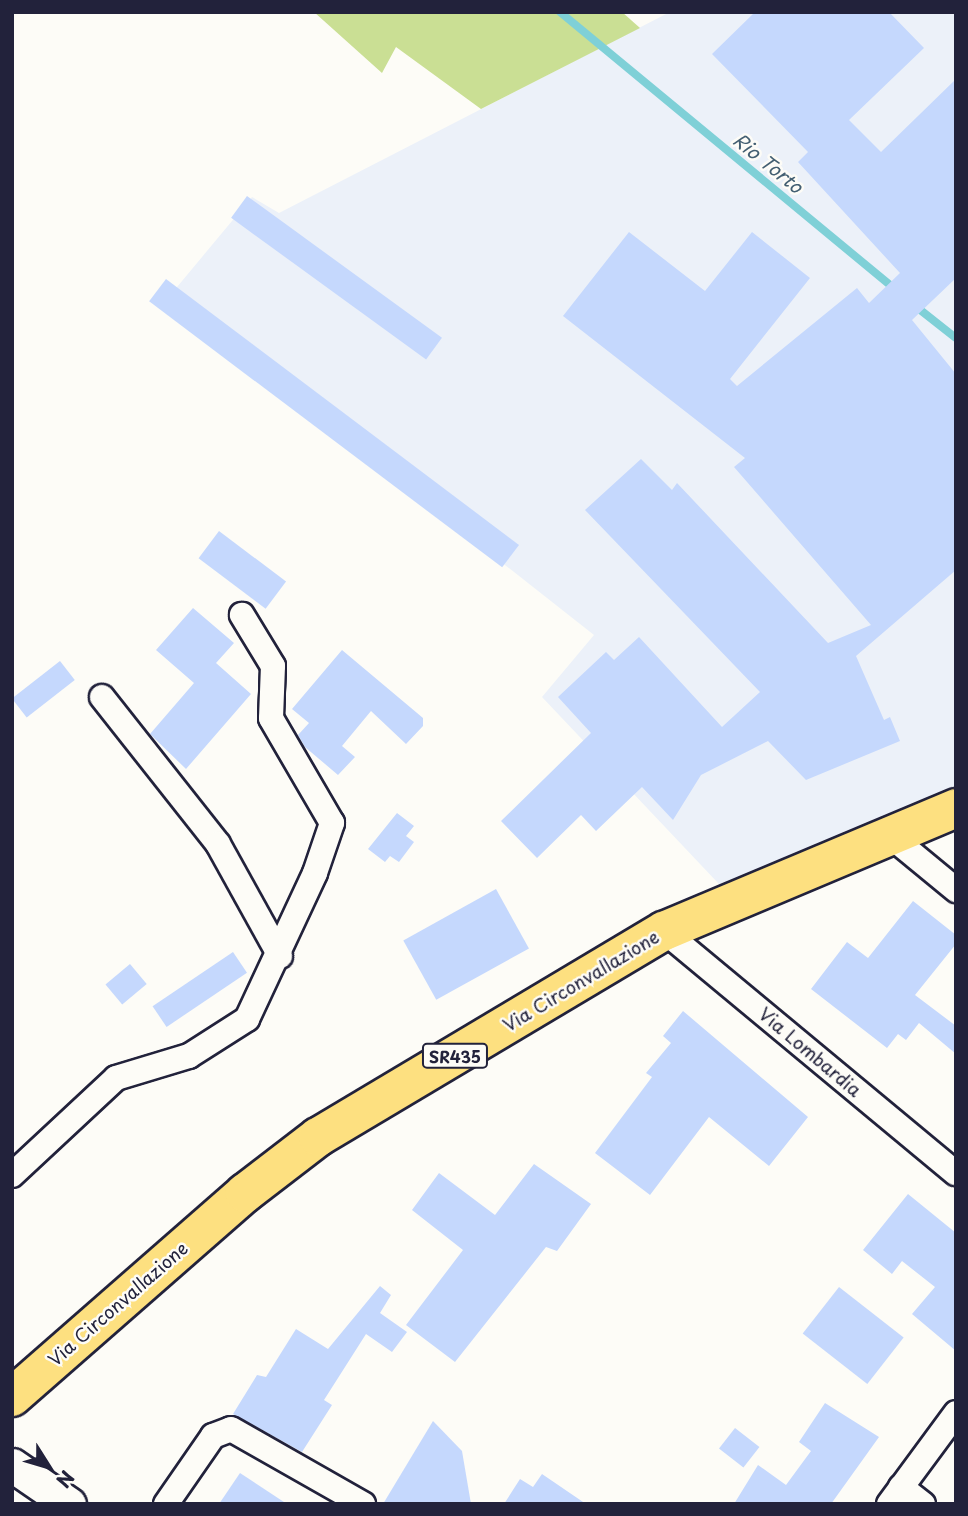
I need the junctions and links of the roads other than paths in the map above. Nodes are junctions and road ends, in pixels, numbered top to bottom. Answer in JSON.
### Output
{"nodes":[{"id":1,"x":242,"y":615,"type":"dead end"},
{"id":2,"x":102,"y":697,"type":"dead end"},
{"id":3,"x":956,"y":808,"type":"edge"},
{"id":4,"x":893,"y":838,"type":"junction"},
{"id":5,"x":956,"y":890,"type":"edge"},
{"id":6,"x":664,"y":931,"type":"junction"},
{"id":7,"x":280,"y":956,"type":"junction"},
{"id":8,"x":956,"y":1173,"type":"edge"},
{"id":9,"x":12,"y":1175,"type":"edge"},
{"id":10,"x":12,"y":1397,"type":"edge"},
{"id":11,"x":956,"y":1413,"type":"edge"},
{"id":12,"x":12,"y":1465,"type":"edge"},
{"id":13,"x":895,"y":1495,"type":"edge"},
{"id":14,"x":69,"y":1504,"type":"edge"},
{"id":15,"x":166,"y":1504,"type":"edge"},
{"id":16,"x":363,"y":1504,"type":"edge"},
{"id":17,"x":923,"y":1504,"type":"edge"}],
"edges":[{"from":1,"to":7,"type":"street"},
{"from":2,"to":7,"type":"street"},
{"from":3,"to":4,"type":"main road","name":"Via Circonvallazione","number":"SR435"},
{"from":4,"to":5,"type":"street"},
{"from":4,"to":6,"type":"main road","name":"Via Circonvallazione","number":"SR435"},
{"from":6,"to":8,"type":"street","name":"Via Lombardia"},
{"from":6,"to":10,"type":"main road","name":"Via Circonvallazione","number":"SR435"},
{"from":7,"to":9,"type":"street"},
{"from":11,"to":13,"type":"street"},
{"from":12,"to":14,"type":"street"},
{"from":13,"to":17,"type":"street"},
{"from":15,"to":16,"type":"street"}]}
